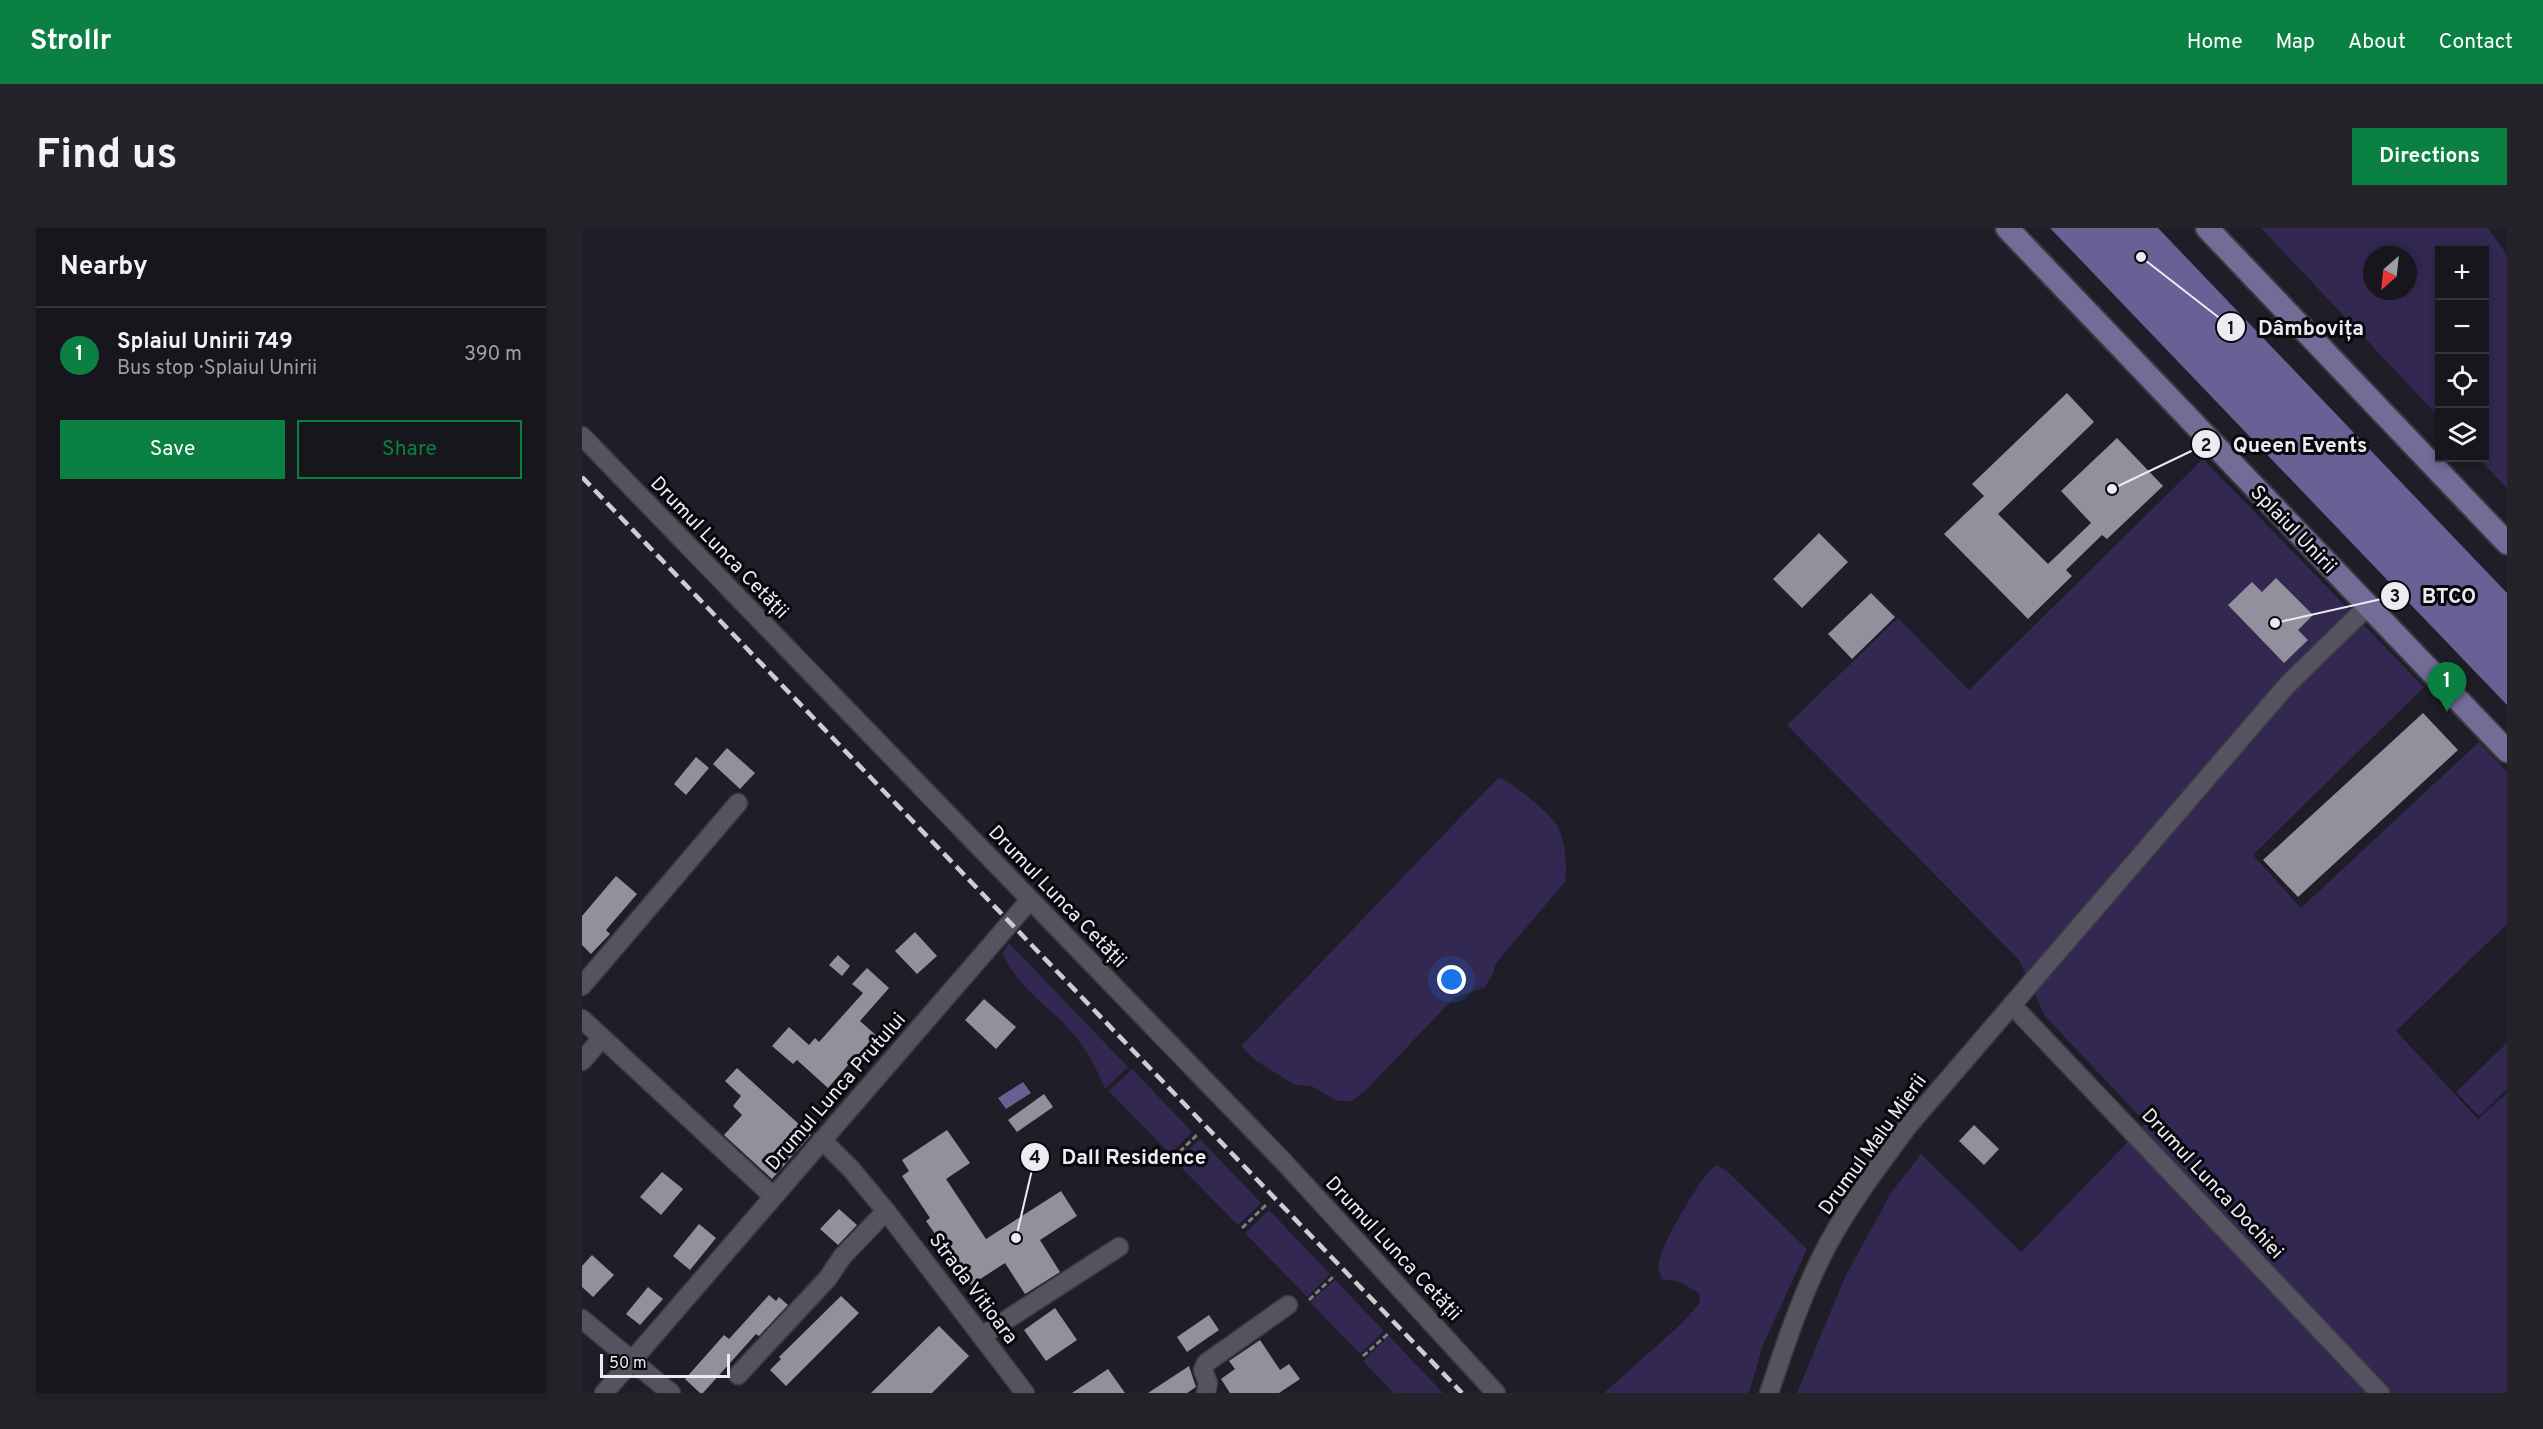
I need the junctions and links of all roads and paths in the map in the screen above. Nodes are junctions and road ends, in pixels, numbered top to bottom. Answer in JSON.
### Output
{"nodes":[{"id":1,"x":2007,"y":228,"type":"edge"},
{"id":2,"x":2207,"y":228,"type":"edge"},
{"id":3,"x":582,"y":436,"type":"edge"},
{"id":4,"x":2507,"y":543,"type":"edge"},
{"id":5,"x":2368,"y":606,"type":"junction"},
{"id":6,"x":2507,"y":751,"type":"edge"},
{"id":7,"x":738,"y":803,"type":"dead end"},
{"id":8,"x":1030,"y":900,"type":"junction"},
{"id":9,"x":582,"y":986,"type":"edge"},
{"id":10,"x":2012,"y":1005,"type":"junction"},
{"id":11,"x":582,"y":1019,"type":"edge"},
{"id":12,"x":602,"y":1038,"type":"junction"},
{"id":13,"x":582,"y":1061,"type":"edge"},
{"id":14,"x":1198,"y":1134,"type":"dead end"},
{"id":15,"x":822,"y":1140,"type":"junction"},
{"id":16,"x":1173,"y":1158,"type":"dead end"},
{"id":17,"x":773,"y":1196,"type":"junction"},
{"id":18,"x":1267,"y":1204,"type":"dead end"},
{"id":19,"x":886,"y":1211,"type":"junction"},
{"id":20,"x":1242,"y":1228,"type":"dead end"},
{"id":21,"x":1119,"y":1247,"type":"dead end"},
{"id":22,"x":1335,"y":1275,"type":"dead end"},
{"id":23,"x":1309,"y":1300,"type":"dead end"},
{"id":24,"x":1288,"y":1305,"type":"dead end"},
{"id":25,"x":582,"y":1319,"type":"edge"},
{"id":26,"x":1389,"y":1332,"type":"dead end"},
{"id":27,"x":982,"y":1335,"type":"junction"},
{"id":28,"x":1363,"y":1356,"type":"dead end"},
{"id":29,"x":631,"y":1360,"type":"junction"},
{"id":30,"x":738,"y":1375,"type":"dead end"},
{"id":31,"x":604,"y":1393,"type":"edge"},
{"id":32,"x":671,"y":1393,"type":"edge"},
{"id":33,"x":1025,"y":1393,"type":"edge"},
{"id":34,"x":1206,"y":1393,"type":"edge"},
{"id":35,"x":1497,"y":1393,"type":"edge"},
{"id":36,"x":1769,"y":1393,"type":"edge"},
{"id":37,"x":2380,"y":1393,"type":"edge"}],
"edges":[{"from":1,"to":5,"type":"main road","name":"Splaiul Unirii"},
{"from":2,"to":4,"type":"main road"},
{"from":3,"to":8,"type":"street","name":"Drumul Lunca Cetății"},
{"from":5,"to":6,"type":"main road","name":"Splaiul Unirii"},
{"from":5,"to":10,"type":"street","name":"Drumul Malu Mierii"},
{"from":7,"to":9,"type":"street"},
{"from":8,"to":15,"type":"street","name":"Drumul Lunca Prutului"},
{"from":8,"to":35,"type":"street","name":"Drumul Lunca Cetății"},
{"from":10,"to":36,"type":"street","name":"Drumul Malu Mierii"},
{"from":10,"to":37,"type":"street","name":"Drumul Lunca Dochiei"},
{"from":11,"to":12,"type":"street","name":"Drumul Lunca Prutului"},
{"from":12,"to":13,"type":"street"},
{"from":12,"to":17,"type":"street","name":"Drumul Lunca Prutului"},
{"from":14,"to":16,"type":"path"},
{"from":15,"to":17,"type":"street","name":"Drumul Lunca Prutului"},
{"from":15,"to":19,"type":"street","name":"Strada Vitioara"},
{"from":17,"to":29,"type":"street"},
{"from":18,"to":20,"type":"path"},
{"from":19,"to":27,"type":"street","name":"Strada Vitioara"},
{"from":19,"to":30,"type":"street"},
{"from":21,"to":27,"type":"street"},
{"from":22,"to":23,"type":"path"},
{"from":24,"to":34,"type":"street"},
{"from":25,"to":29,"type":"street"},
{"from":26,"to":28,"type":"path"},
{"from":27,"to":33,"type":"street","name":"Strada Vitioara"},
{"from":29,"to":31,"type":"street"},
{"from":29,"to":32,"type":"street"}]}
